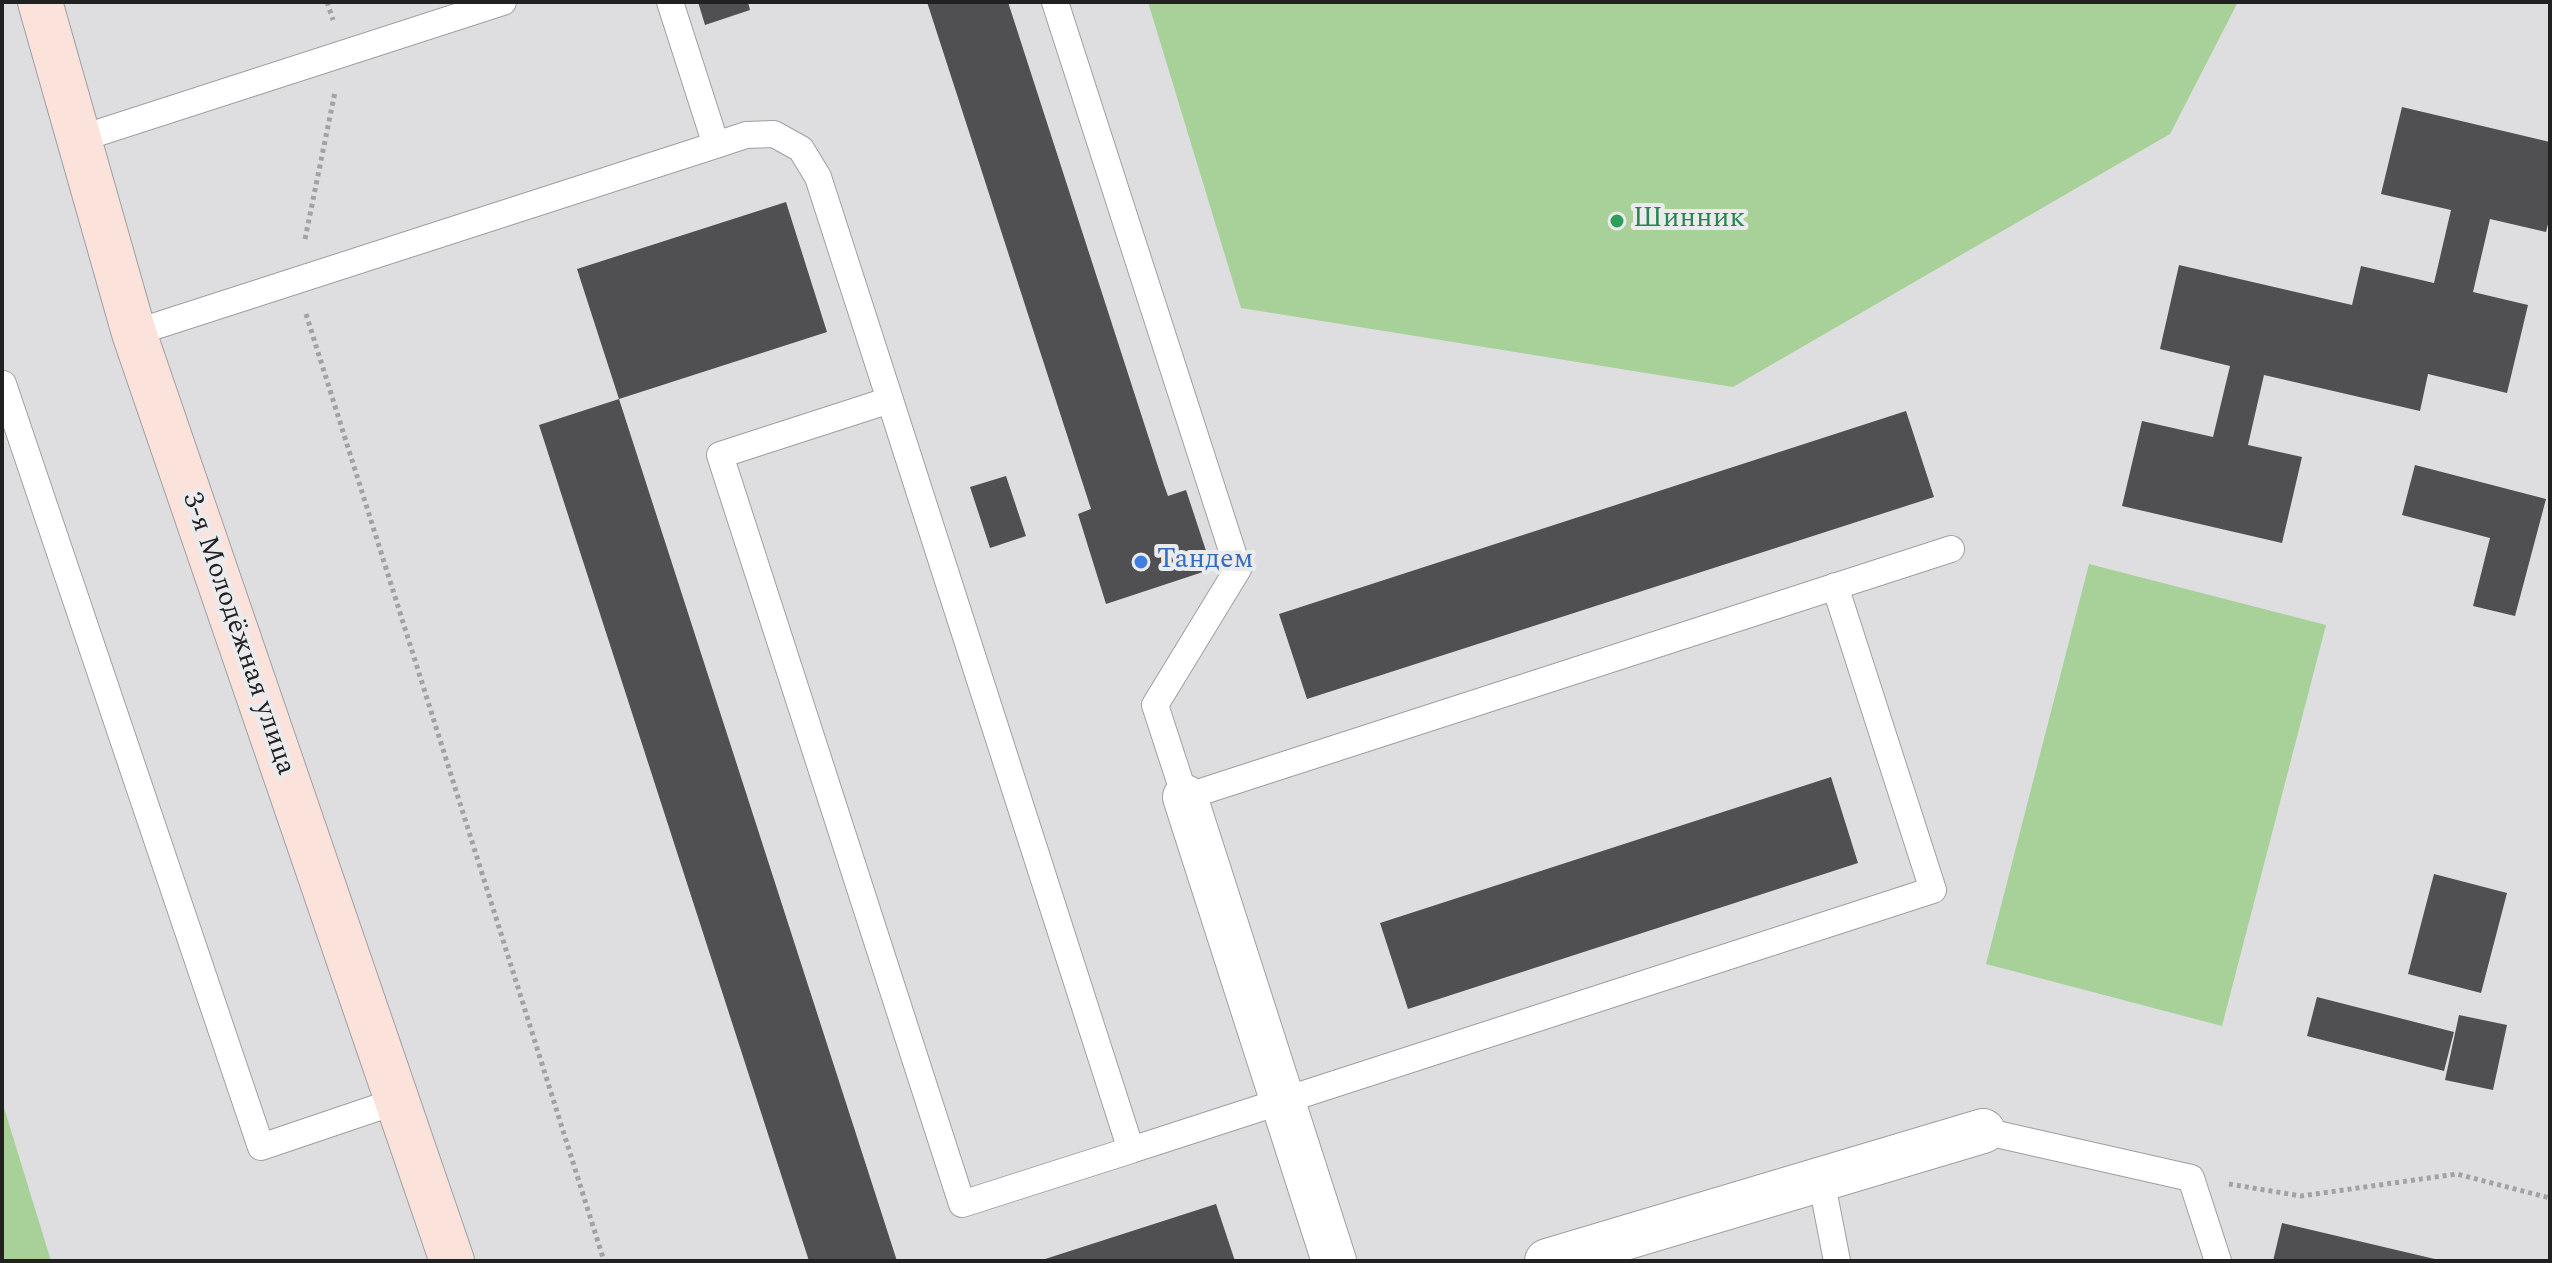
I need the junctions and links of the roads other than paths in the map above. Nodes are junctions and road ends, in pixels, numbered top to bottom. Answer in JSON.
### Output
{"nodes":[{"id":1,"x":40,"y":2,"type":"edge"},
{"id":2,"x":503,"y":2,"type":"edge"},
{"id":3,"x":670,"y":2,"type":"edge"},
{"id":4,"x":1055,"y":2,"type":"edge"},
{"id":5,"x":79,"y":139,"type":"junction"},
{"id":6,"x":716,"y":145,"type":"junction"},
{"id":7,"x":134,"y":333,"type":"junction"},
{"id":8,"x":3,"y":384,"type":"edge"},
{"id":9,"x":890,"y":400,"type":"junction"},
{"id":10,"x":1951,"y":549,"type":"dead end"},
{"id":11,"x":1835,"y":586,"type":"junction"},
{"id":12,"x":1185,"y":797,"type":"junction"},
{"id":13,"x":397,"y":1101,"type":"junction"},
{"id":14,"x":1283,"y":1101,"type":"junction"},
{"id":15,"x":1983,"y":1131,"type":"joint"},
{"id":16,"x":1131,"y":1150,"type":"junction"},
{"id":17,"x":1821,"y":1179,"type":"junction"},
{"id":18,"x":452,"y":1261,"type":"edge"},
{"id":19,"x":1334,"y":1261,"type":"edge"},
{"id":20,"x":1547,"y":1261,"type":"edge"},
{"id":21,"x":1837,"y":1261,"type":"edge"},
{"id":22,"x":2218,"y":1261,"type":"edge"}],
"edges":[{"from":1,"to":5,"type":"main road","name":"3-я Молодёжная улица"},
{"from":2,"to":5,"type":"lane"},
{"from":3,"to":6,"type":"lane"},
{"from":4,"to":12,"type":"lane"},
{"from":5,"to":7,"type":"main road","name":"3-я Молодёжная улица"},
{"from":6,"to":7,"type":"lane"},
{"from":6,"to":9,"type":"lane"},
{"from":7,"to":13,"type":"main road","name":"3-я Молодёжная улица"},
{"from":8,"to":13,"type":"lane"},
{"from":9,"to":16,"type":"lane"},
{"from":9,"to":16,"type":"lane"},
{"from":10,"to":11,"type":"lane"},
{"from":11,"to":12,"type":"lane"},
{"from":11,"to":14,"type":"lane"},
{"from":12,"to":14,"type":"street"},
{"from":13,"to":18,"type":"main road","name":"3-я Молодёжная улица"},
{"from":14,"to":16,"type":"lane"},
{"from":14,"to":19,"type":"street"},
{"from":15,"to":17,"type":"street"},
{"from":15,"to":22,"type":"lane"},
{"from":17,"to":20,"type":"street"},
{"from":17,"to":21,"type":"lane"}]}
